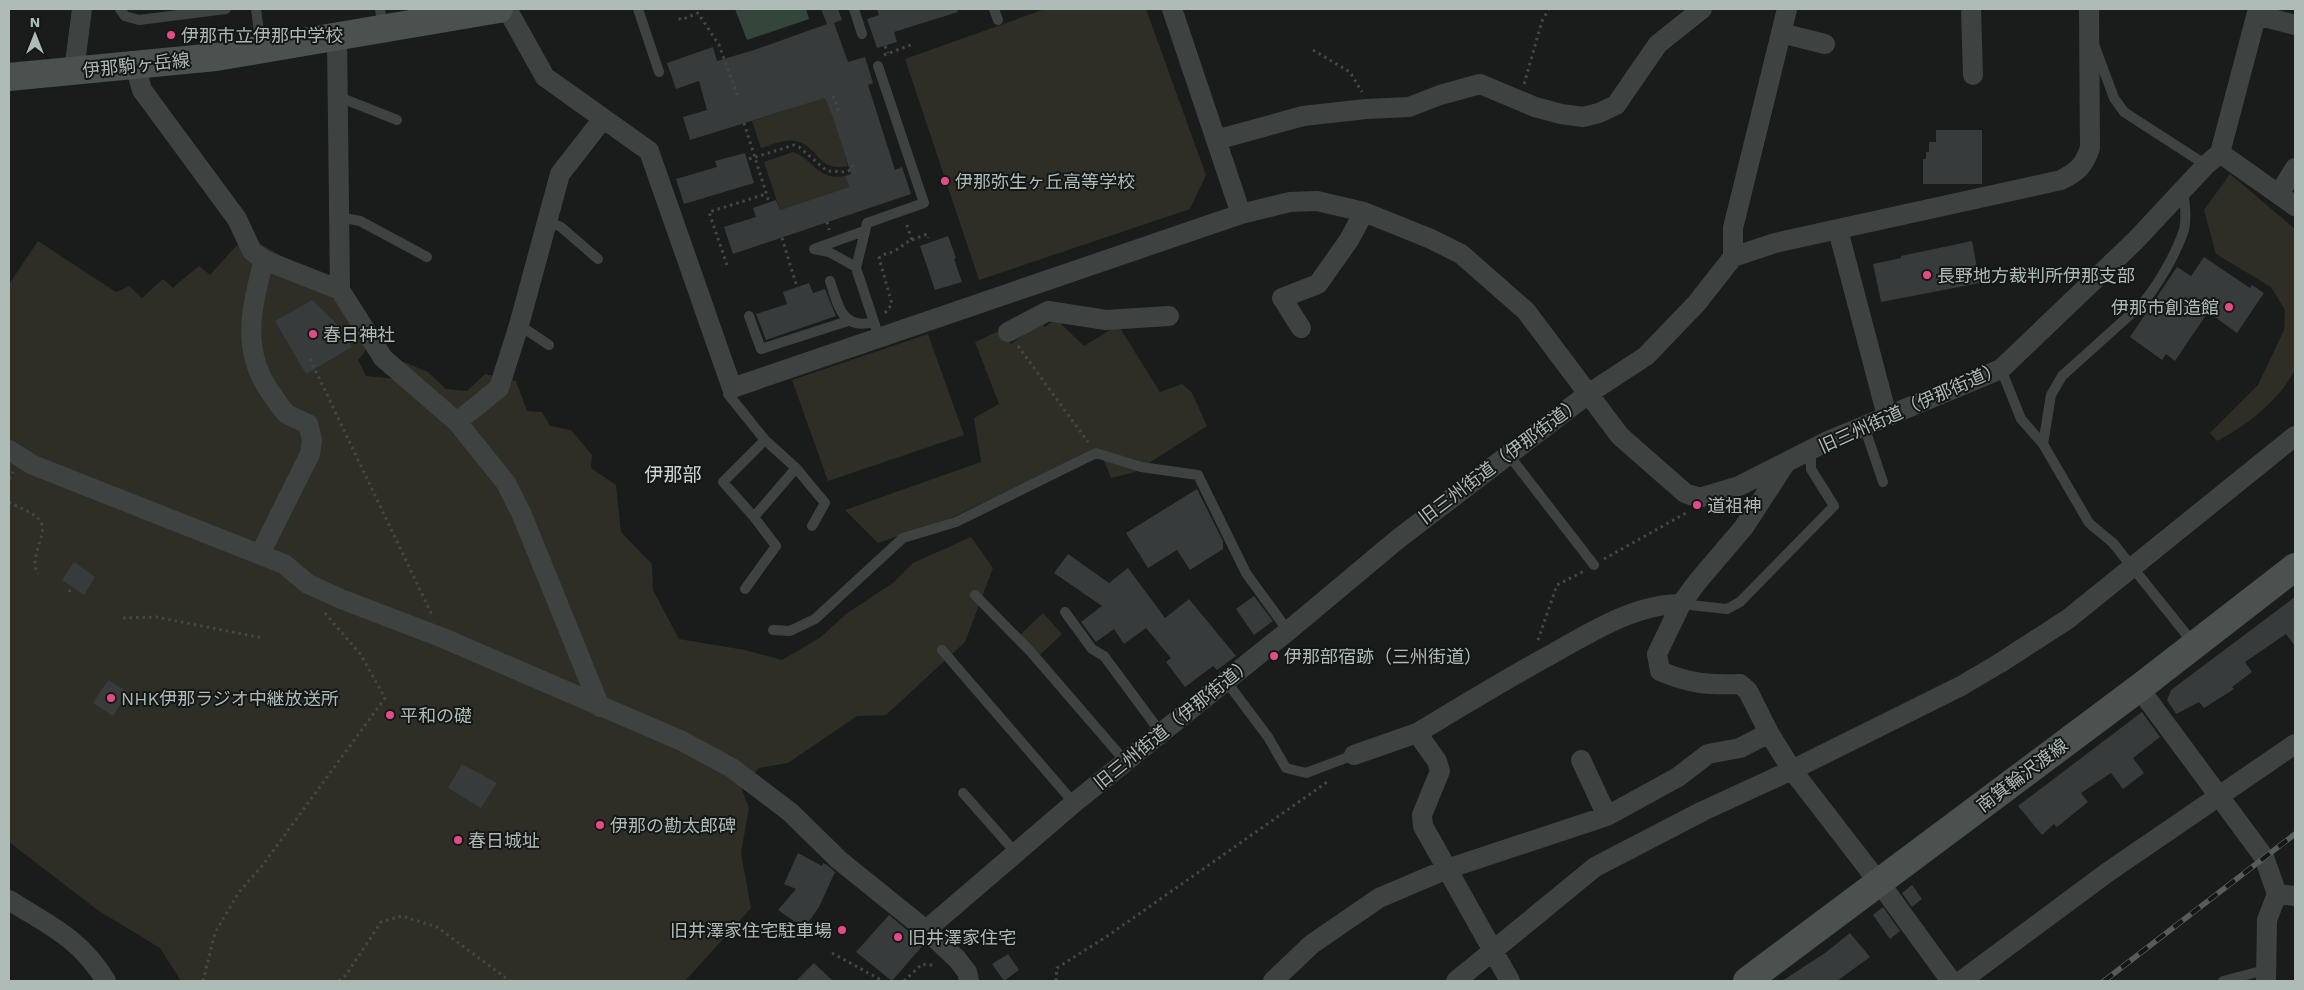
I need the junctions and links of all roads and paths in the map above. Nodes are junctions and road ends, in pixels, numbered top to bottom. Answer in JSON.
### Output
{"nodes":[{"id":1,"x":82,"y":9,"type":"edge"},
{"id":2,"x":120,"y":9,"type":"edge"},
{"id":3,"x":226,"y":9,"type":"edge"},
{"id":4,"x":256,"y":9,"type":"edge"},
{"id":5,"x":499,"y":9,"type":"edge"},
{"id":6,"x":507,"y":9,"type":"edge"},
{"id":7,"x":638,"y":9,"type":"edge"},
{"id":8,"x":854,"y":9,"type":"edge"},
{"id":9,"x":994,"y":9,"type":"edge"},
{"id":10,"x":1172,"y":9,"type":"edge"},
{"id":11,"x":1549,"y":9,"type":"edge"},
{"id":12,"x":1702,"y":9,"type":"edge"},
{"id":13,"x":1787,"y":9,"type":"edge"},
{"id":14,"x":1971,"y":9,"type":"edge"},
{"id":15,"x":2089,"y":9,"type":"edge"},
{"id":16,"x":2257,"y":12,"type":"edge"},
{"id":17,"x":679,"y":18,"type":"dead end"},
{"id":18,"x":382,"y":19,"type":"edge"},
{"id":19,"x":998,"y":20,"type":"dead end"},
{"id":20,"x":2295,"y":25,"type":"edge"},
{"id":21,"x":2089,"y":30,"type":"junction"},
{"id":22,"x":1781,"y":33,"type":"junction"},
{"id":23,"x":862,"y":34,"type":"dead end"},
{"id":24,"x":337,"y":37,"type":"junction"},
{"id":25,"x":913,"y":44,"type":"dead end"},
{"id":26,"x":1825,"y":44,"type":"dead end"},
{"id":27,"x":885,"y":46,"type":"dead end"},
{"id":28,"x":261,"y":50,"type":"junction"},
{"id":29,"x":1313,"y":50,"type":"dead end"},
{"id":30,"x":888,"y":53,"type":"junction"},
{"id":31,"x":881,"y":56,"type":"dead end"},
{"id":32,"x":135,"y":65,"type":"junction"},
{"id":33,"x":878,"y":66,"type":"dead end"},
{"id":34,"x":74,"y":71,"type":"junction"},
{"id":35,"x":659,"y":72,"type":"dead end"},
{"id":36,"x":1973,"y":75,"type":"dead end"},
{"id":37,"x":9,"y":77,"type":"edge"},
{"id":38,"x":833,"y":96,"type":"dead end"},
{"id":39,"x":338,"y":97,"type":"junction"},
{"id":40,"x":738,"y":97,"type":"dead end"},
{"id":41,"x":1520,"y":101,"type":"junction"},
{"id":42,"x":1366,"y":109,"type":"junction"},
{"id":43,"x":839,"y":112,"type":"dead end"},
{"id":44,"x":397,"y":120,"type":"dead end"},
{"id":45,"x":602,"y":120,"type":"junction"},
{"id":46,"x":744,"y":123,"type":"dead end"},
{"id":47,"x":1216,"y":140,"type":"junction"},
{"id":48,"x":754,"y":158,"type":"junction"},
{"id":49,"x":749,"y":159,"type":"dead end"},
{"id":50,"x":2213,"y":159,"type":"junction"},
{"id":51,"x":2295,"y":168,"type":"edge"},
{"id":52,"x":854,"y":169,"type":"dead end"},
{"id":53,"x":2183,"y":190,"type":"junction"},
{"id":54,"x":766,"y":194,"type":"junction"},
{"id":55,"x":2279,"y":194,"type":"junction"},
{"id":56,"x":769,"y":202,"type":"dead end"},
{"id":57,"x":2295,"y":206,"type":"edge"},
{"id":58,"x":902,"y":211,"type":"junction"},
{"id":59,"x":1364,"y":212,"type":"junction"},
{"id":60,"x":1241,"y":214,"type":"junction"},
{"id":61,"x":340,"y":216,"type":"junction"},
{"id":62,"x":547,"y":221,"type":"junction"},
{"id":63,"x":1838,"y":230,"type":"junction"},
{"id":64,"x":864,"y":232,"type":"junction"},
{"id":65,"x":782,"y":238,"type":"dead end"},
{"id":66,"x":928,"y":238,"type":"dead end"},
{"id":67,"x":912,"y":240,"type":"junction"},
{"id":68,"x":428,"y":256,"type":"dead end"},
{"id":69,"x":1733,"y":257,"type":"junction"},
{"id":70,"x":598,"y":259,"type":"dead end"},
{"id":71,"x":264,"y":260,"type":"junction"},
{"id":72,"x":727,"y":265,"type":"dead end"},
{"id":73,"x":856,"y":267,"type":"junction"},
{"id":74,"x":830,"y":281,"type":"dead end"},
{"id":75,"x":797,"y":287,"type":"dead end"},
{"id":76,"x":340,"y":290,"type":"junction"},
{"id":77,"x":749,"y":316,"type":"dead end"},
{"id":78,"x":1169,"y":316,"type":"dead end"},
{"id":79,"x":848,"y":320,"type":"junction"},
{"id":80,"x":519,"y":325,"type":"junction"},
{"id":81,"x":1301,"y":328,"type":"dead end"},
{"id":82,"x":880,"y":331,"type":"junction"},
{"id":83,"x":1008,"y":332,"type":"joint"},
{"id":84,"x":549,"y":345,"type":"dead end"},
{"id":85,"x":310,"y":359,"type":"dead end"},
{"id":86,"x":2001,"y":369,"type":"junction"},
{"id":87,"x":730,"y":391,"type":"junction"},
{"id":88,"x":1588,"y":394,"type":"junction"},
{"id":89,"x":1886,"y":416,"type":"junction"},
{"id":90,"x":457,"y":422,"type":"junction"},
{"id":91,"x":1864,"y":426,"type":"junction"},
{"id":92,"x":765,"y":440,"type":"junction"},
{"id":93,"x":2043,"y":444,"type":"junction"},
{"id":94,"x":2292,"y":445,"type":"edge"},
{"id":95,"x":9,"y":450,"type":"edge"},
{"id":96,"x":1811,"y":451,"type":"junction"},
{"id":97,"x":1096,"y":453,"type":"junction"},
{"id":98,"x":1508,"y":454,"type":"junction"},
{"id":99,"x":1785,"y":464,"type":"junction"},
{"id":100,"x":796,"y":468,"type":"junction"},
{"id":101,"x":1883,"y":482,"type":"dead end"},
{"id":102,"x":1699,"y":498,"type":"junction"},
{"id":103,"x":9,"y":502,"type":"edge"},
{"id":104,"x":754,"y":516,"type":"junction"},
{"id":105,"x":812,"y":526,"type":"dead end"},
{"id":106,"x":260,"y":554,"type":"junction"},
{"id":107,"x":1594,"y":565,"type":"junction"},
{"id":108,"x":2131,"y":567,"type":"junction"},
{"id":109,"x":2295,"y":567,"type":"edge"},
{"id":110,"x":38,"y":574,"type":"dead end"},
{"id":111,"x":308,"y":584,"type":"junction"},
{"id":112,"x":72,"y":587,"type":"dead end"},
{"id":113,"x":745,"y":589,"type":"dead end"},
{"id":114,"x":69,"y":592,"type":"dead end"},
{"id":115,"x":975,"y":595,"type":"dead end"},
{"id":116,"x":1681,"y":604,"type":"junction"},
{"id":117,"x":1065,"y":612,"type":"dead end"},
{"id":118,"x":123,"y":618,"type":"dead end"},
{"id":119,"x":773,"y":630,"type":"dead end"},
{"id":120,"x":1288,"y":631,"type":"junction"},
{"id":121,"x":263,"y":638,"type":"dead end"},
{"id":122,"x":443,"y":638,"type":"junction"},
{"id":123,"x":2194,"y":644,"type":"junction"},
{"id":124,"x":942,"y":650,"type":"dead end"},
{"id":125,"x":1529,"y":666,"type":"junction"},
{"id":126,"x":1226,"y":681,"type":"junction"},
{"id":127,"x":2139,"y":688,"type":"junction"},
{"id":128,"x":600,"y":707,"type":"junction"},
{"id":129,"x":1161,"y":733,"type":"junction"},
{"id":130,"x":1418,"y":733,"type":"junction"},
{"id":131,"x":1769,"y":733,"type":"junction"},
{"id":132,"x":2295,"y":744,"type":"edge"},
{"id":133,"x":1354,"y":755,"type":"junction"},
{"id":134,"x":1581,"y":760,"type":"dead end"},
{"id":135,"x":1125,"y":761,"type":"junction"},
{"id":136,"x":1792,"y":770,"type":"junction"},
{"id":137,"x":963,"y":793,"type":"dead end"},
{"id":138,"x":2218,"y":797,"type":"junction"},
{"id":139,"x":1074,"y":803,"type":"junction"},
{"id":140,"x":1607,"y":816,"type":"junction"},
{"id":141,"x":1016,"y":853,"type":"junction"},
{"id":142,"x":1447,"y":868,"type":"junction"},
{"id":143,"x":1879,"y":883,"type":"junction"},
{"id":144,"x":2286,"y":895,"type":"edge"},
{"id":145,"x":9,"y":900,"type":"edge"},
{"id":146,"x":926,"y":930,"type":"junction"},
{"id":147,"x":946,"y":950,"type":"junction"},
{"id":148,"x":1493,"y":950,"type":"junction"},
{"id":149,"x":832,"y":953,"type":"dead end"},
{"id":150,"x":2266,"y":976,"type":"edge"},
{"id":151,"x":106,"y":981,"type":"edge"},
{"id":152,"x":203,"y":981,"type":"edge"},
{"id":153,"x":339,"y":981,"type":"edge"},
{"id":154,"x":510,"y":981,"type":"edge"},
{"id":155,"x":882,"y":981,"type":"edge"},
{"id":156,"x":904,"y":981,"type":"edge"},
{"id":157,"x":969,"y":981,"type":"edge"},
{"id":158,"x":1056,"y":981,"type":"edge"},
{"id":159,"x":1273,"y":981,"type":"edge"},
{"id":160,"x":1456,"y":981,"type":"edge"},
{"id":161,"x":1510,"y":981,"type":"edge"},
{"id":162,"x":1747,"y":981,"type":"edge"},
{"id":163,"x":1951,"y":981,"type":"edge"},
{"id":164,"x":1961,"y":981,"type":"edge"},
{"id":165,"x":2223,"y":981,"type":"edge"}],
"edges":[{"from":1,"to":34,"type":"street"},
{"from":2,"to":3,"type":"lane"},
{"from":4,"to":28,"type":"lane"},
{"from":5,"to":18,"type":"main road","name":"伊那駒ヶ岳線"},
{"from":6,"to":45,"type":"street"},
{"from":7,"to":35,"type":"lane"},
{"from":8,"to":23,"type":"lane"},
{"from":9,"to":19,"type":"lane"},
{"from":10,"to":47,"type":"street"},
{"from":11,"to":41,"type":"path"},
{"from":12,"to":41,"type":"street"},
{"from":13,"to":22,"type":"street"},
{"from":14,"to":36,"type":"street"},
{"from":15,"to":21,"type":"street"},
{"from":16,"to":20,"type":"street"},
{"from":16,"to":50,"type":"street"},
{"from":17,"to":40,"type":"path"},
{"from":18,"to":24,"type":"main road","name":"伊那駒ヶ岳線"},
{"from":21,"to":50,"type":"lane"},
{"from":21,"to":63,"type":"street"},
{"from":22,"to":26,"type":"street"},
{"from":22,"to":69,"type":"street"},
{"from":24,"to":28,"type":"main road","name":"伊那駒ヶ岳線"},
{"from":24,"to":39,"type":"street"},
{"from":25,"to":30,"type":"path"},
{"from":27,"to":30,"type":"path"},
{"from":28,"to":32,"type":"main road","name":"伊那駒ヶ岳線"},
{"from":29,"to":42,"type":"path"},
{"from":30,"to":31,"type":"path"},
{"from":32,"to":34,"type":"main road","name":"伊那駒ヶ岳線"},
{"from":32,"to":71,"type":"street"},
{"from":33,"to":58,"type":"lane"},
{"from":34,"to":37,"type":"main road","name":"伊那駒ヶ岳線"},
{"from":38,"to":43,"type":"path"},
{"from":39,"to":44,"type":"lane"},
{"from":39,"to":61,"type":"street"},
{"from":41,"to":42,"type":"street"},
{"from":42,"to":47,"type":"street"},
{"from":45,"to":62,"type":"street"},
{"from":45,"to":87,"type":"street"},
{"from":46,"to":48,"type":"path"},
{"from":47,"to":60,"type":"street"},
{"from":48,"to":49,"type":"path"},
{"from":48,"to":52,"type":"path"},
{"from":48,"to":54,"type":"path"},
{"from":50,"to":53,"type":"street","name":"旧三州街道（伊那街道）"},
{"from":50,"to":55,"type":"street"},
{"from":51,"to":55,"type":"street"},
{"from":53,"to":86,"type":"street","name":"旧三州街道（伊那街道）"},
{"from":53,"to":93,"type":"lane"},
{"from":54,"to":56,"type":"path"},
{"from":54,"to":72,"type":"path"},
{"from":55,"to":57,"type":"street"},
{"from":58,"to":64,"type":"lane"},
{"from":58,"to":67,"type":"path"},
{"from":59,"to":60,"type":"street"},
{"from":59,"to":81,"type":"street"},
{"from":59,"to":88,"type":"street"},
{"from":60,"to":82,"type":"street"},
{"from":61,"to":68,"type":"lane"},
{"from":61,"to":76,"type":"street"},
{"from":62,"to":70,"type":"lane"},
{"from":62,"to":80,"type":"street"},
{"from":63,"to":69,"type":"street"},
{"from":63,"to":89,"type":"street"},
{"from":64,"to":73,"type":"lane"},
{"from":64,"to":73,"type":"lane"},
{"from":65,"to":75,"type":"path"},
{"from":66,"to":67,"type":"path"},
{"from":67,"to":82,"type":"path"},
{"from":69,"to":88,"type":"street"},
{"from":71,"to":76,"type":"street"},
{"from":71,"to":106,"type":"street"},
{"from":73,"to":82,"type":"lane"},
{"from":74,"to":79,"type":"lane"},
{"from":76,"to":90,"type":"street"},
{"from":77,"to":79,"type":"lane"},
{"from":78,"to":83,"type":"street"},
{"from":79,"to":82,"type":"lane"},
{"from":80,"to":84,"type":"lane"},
{"from":80,"to":90,"type":"street"},
{"from":82,"to":87,"type":"street"},
{"from":83,"to":97,"type":"path"},
{"from":85,"to":122,"type":"path"},
{"from":86,"to":89,"type":"street","name":"旧三州街道（伊那街道）"},
{"from":86,"to":93,"type":"lane"},
{"from":87,"to":92,"type":"lane"},
{"from":88,"to":98,"type":"street","name":"旧三州街道（伊那街道）"},
{"from":88,"to":102,"type":"street","name":"旧三州街道（伊那街道）"},
{"from":89,"to":91,"type":"street","name":"旧三州街道（伊那街道）"},
{"from":90,"to":128,"type":"street"},
{"from":91,"to":96,"type":"street","name":"旧三州街道（伊那街道）"},
{"from":91,"to":101,"type":"lane"},
{"from":92,"to":100,"type":"lane"},
{"from":92,"to":104,"type":"lane"},
{"from":93,"to":108,"type":"lane"},
{"from":94,"to":108,"type":"street"},
{"from":95,"to":106,"type":"street"},
{"from":96,"to":99,"type":"street","name":"旧三州街道（伊那街道）"},
{"from":96,"to":116,"type":"lane"},
{"from":97,"to":119,"type":"lane"},
{"from":97,"to":120,"type":"lane"},
{"from":98,"to":107,"type":"lane"},
{"from":98,"to":120,"type":"street","name":"旧三州街道（伊那街道）"},
{"from":99,"to":102,"type":"street","name":"旧三州街道（伊那街道）"},
{"from":99,"to":116,"type":"street"},
{"from":100,"to":104,"type":"lane"},
{"from":100,"to":105,"type":"lane"},
{"from":102,"to":107,"type":"path"},
{"from":103,"to":110,"type":"path"},
{"from":104,"to":113,"type":"lane"},
{"from":106,"to":111,"type":"street"},
{"from":107,"to":125,"type":"path"},
{"from":108,"to":123,"type":"lane"},
{"from":108,"to":136,"type":"street"},
{"from":109,"to":123,"type":"main road","name":"南箕輪沢渡線"},
{"from":111,"to":122,"type":"street"},
{"from":111,"to":152,"type":"path"},
{"from":112,"to":114,"type":"path"},
{"from":115,"to":135,"type":"lane"},
{"from":116,"to":125,"type":"street"},
{"from":116,"to":131,"type":"street"},
{"from":117,"to":129,"type":"lane"},
{"from":118,"to":121,"type":"path"},
{"from":120,"to":126,"type":"street","name":"旧三州街道（伊那街道）"},
{"from":122,"to":128,"type":"street"},
{"from":123,"to":127,"type":"main road","name":"南箕輪沢渡線"},
{"from":124,"to":139,"type":"lane"},
{"from":125,"to":130,"type":"street"},
{"from":126,"to":129,"type":"street","name":"旧三州街道（伊那街道）"},
{"from":126,"to":133,"type":"lane"},
{"from":127,"to":138,"type":"street"},
{"from":127,"to":143,"type":"main road","name":"南箕輪沢渡線"},
{"from":128,"to":146,"type":"street"},
{"from":129,"to":135,"type":"street","name":"旧三州街道（伊那街道）"},
{"from":130,"to":133,"type":"street"},
{"from":130,"to":142,"type":"street"},
{"from":131,"to":136,"type":"street"},
{"from":131,"to":140,"type":"street"},
{"from":132,"to":138,"type":"street"},
{"from":133,"to":158,"type":"path"},
{"from":134,"to":140,"type":"street"},
{"from":135,"to":139,"type":"street","name":"旧三州街道（伊那街道）"},
{"from":136,"to":143,"type":"street"},
{"from":136,"to":148,"type":"street"},
{"from":137,"to":141,"type":"lane"},
{"from":138,"to":144,"type":"street"},
{"from":138,"to":164,"type":"street"},
{"from":139,"to":141,"type":"street","name":"旧三州街道（伊那街道）"},
{"from":140,"to":142,"type":"street"},
{"from":141,"to":146,"type":"street","name":"旧三州街道（伊那街道）"},
{"from":142,"to":148,"type":"street"},
{"from":142,"to":159,"type":"street"},
{"from":143,"to":162,"type":"main road","name":"南箕輪沢渡線"},
{"from":143,"to":163,"type":"street"},
{"from":144,"to":150,"type":"street"},
{"from":145,"to":151,"type":"street"},
{"from":146,"to":147,"type":"street"},
{"from":147,"to":156,"type":"path"},
{"from":147,"to":157,"type":"street"},
{"from":148,"to":160,"type":"street"},
{"from":148,"to":161,"type":"street"},
{"from":149,"to":155,"type":"path"},
{"from":150,"to":165,"type":"lane"},
{"from":153,"to":154,"type":"path"}]}
